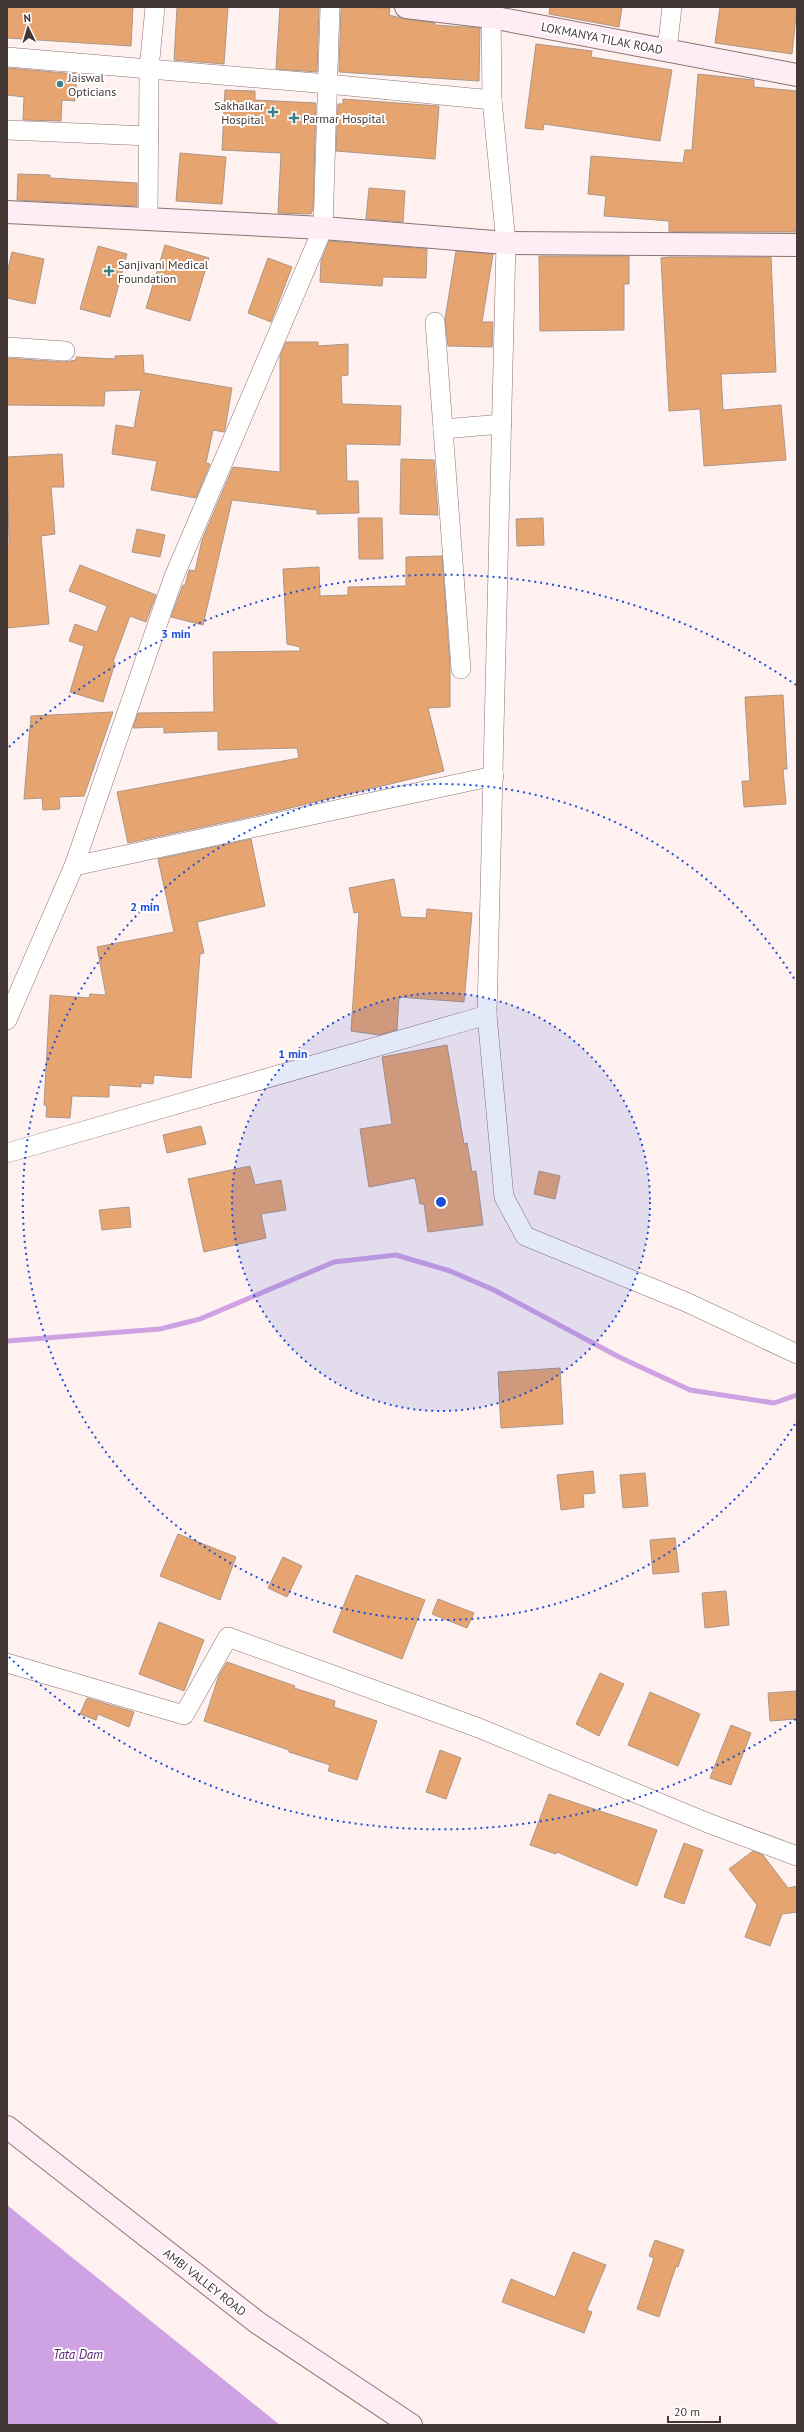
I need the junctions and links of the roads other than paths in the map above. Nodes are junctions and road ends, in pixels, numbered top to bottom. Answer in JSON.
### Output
{"nodes":[{"id":1,"x":155,"y":7,"type":"edge"},
{"id":2,"x":330,"y":7,"type":"edge"},
{"id":3,"x":406,"y":7,"type":"edge"},
{"id":4,"x":672,"y":7,"type":"edge"},
{"id":5,"x":491,"y":12,"type":"edge"},
{"id":6,"x":667,"y":50,"type":"junction"},
{"id":7,"x":7,"y":57,"type":"edge"},
{"id":8,"x":149,"y":69,"type":"junction"},
{"id":9,"x":797,"y":75,"type":"edge"},
{"id":10,"x":328,"y":84,"type":"junction"},
{"id":11,"x":492,"y":100,"type":"junction"},
{"id":12,"x":7,"y":130,"type":"edge"},
{"id":13,"x":148,"y":136,"type":"junction"},
{"id":14,"x":7,"y":212,"type":"edge"},
{"id":15,"x":148,"y":219,"type":"junction"},
{"id":16,"x":323,"y":228,"type":"junction"},
{"id":17,"x":506,"y":243,"type":"junction"},
{"id":18,"x":797,"y":245,"type":"edge"},
{"id":19,"x":435,"y":322,"type":"dead end"},
{"id":20,"x":7,"y":347,"type":"edge"},
{"id":21,"x":65,"y":351,"type":"dead end"},
{"id":22,"x":502,"y":424,"type":"junction"},
{"id":23,"x":443,"y":429,"type":"junction"},
{"id":24,"x":461,"y":668,"type":"dead end"},
{"id":25,"x":494,"y":776,"type":"junction"},
{"id":26,"x":74,"y":866,"type":"junction"},
{"id":27,"x":487,"y":1015,"type":"junction"},
{"id":28,"x":7,"y":1020,"type":"edge"},
{"id":29,"x":7,"y":1153,"type":"edge"},
{"id":30,"x":797,"y":1354,"type":"edge"},
{"id":31,"x":7,"y":1663,"type":"edge"},
{"id":32,"x":797,"y":1856,"type":"edge"},
{"id":33,"x":7,"y":2127,"type":"edge"},
{"id":34,"x":411,"y":2425,"type":"edge"}],
"edges":[{"from":1,"to":8,"type":"street"},
{"from":2,"to":10,"type":"street"},
{"from":3,"to":5,"type":"main road","name":"LOKMANYA TILAK ROAD"},
{"from":4,"to":6,"type":"street"},
{"from":5,"to":6,"type":"main road","name":"LOKMANYA TILAK ROAD"},
{"from":5,"to":11,"type":"street"},
{"from":6,"to":9,"type":"main road","name":"LOKMANYA TILAK ROAD"},
{"from":7,"to":8,"type":"street"},
{"from":8,"to":10,"type":"street"},
{"from":8,"to":13,"type":"street"},
{"from":10,"to":11,"type":"street"},
{"from":10,"to":16,"type":"street"},
{"from":11,"to":17,"type":"street"},
{"from":12,"to":13,"type":"street"},
{"from":13,"to":15,"type":"street"},
{"from":14,"to":15,"type":"main road"},
{"from":15,"to":16,"type":"main road"},
{"from":16,"to":17,"type":"main road"},
{"from":16,"to":26,"type":"street"},
{"from":17,"to":18,"type":"main road"},
{"from":17,"to":22,"type":"street"},
{"from":19,"to":23,"type":"street"},
{"from":20,"to":21,"type":"street"},
{"from":22,"to":23,"type":"street"},
{"from":22,"to":25,"type":"street"},
{"from":23,"to":24,"type":"street"},
{"from":25,"to":26,"type":"street"},
{"from":25,"to":27,"type":"street"},
{"from":26,"to":28,"type":"street"},
{"from":27,"to":29,"type":"street"},
{"from":27,"to":30,"type":"street"},
{"from":31,"to":32,"type":"street"},
{"from":33,"to":34,"type":"main road","name":"AMBI VALLEY ROAD"}]}
